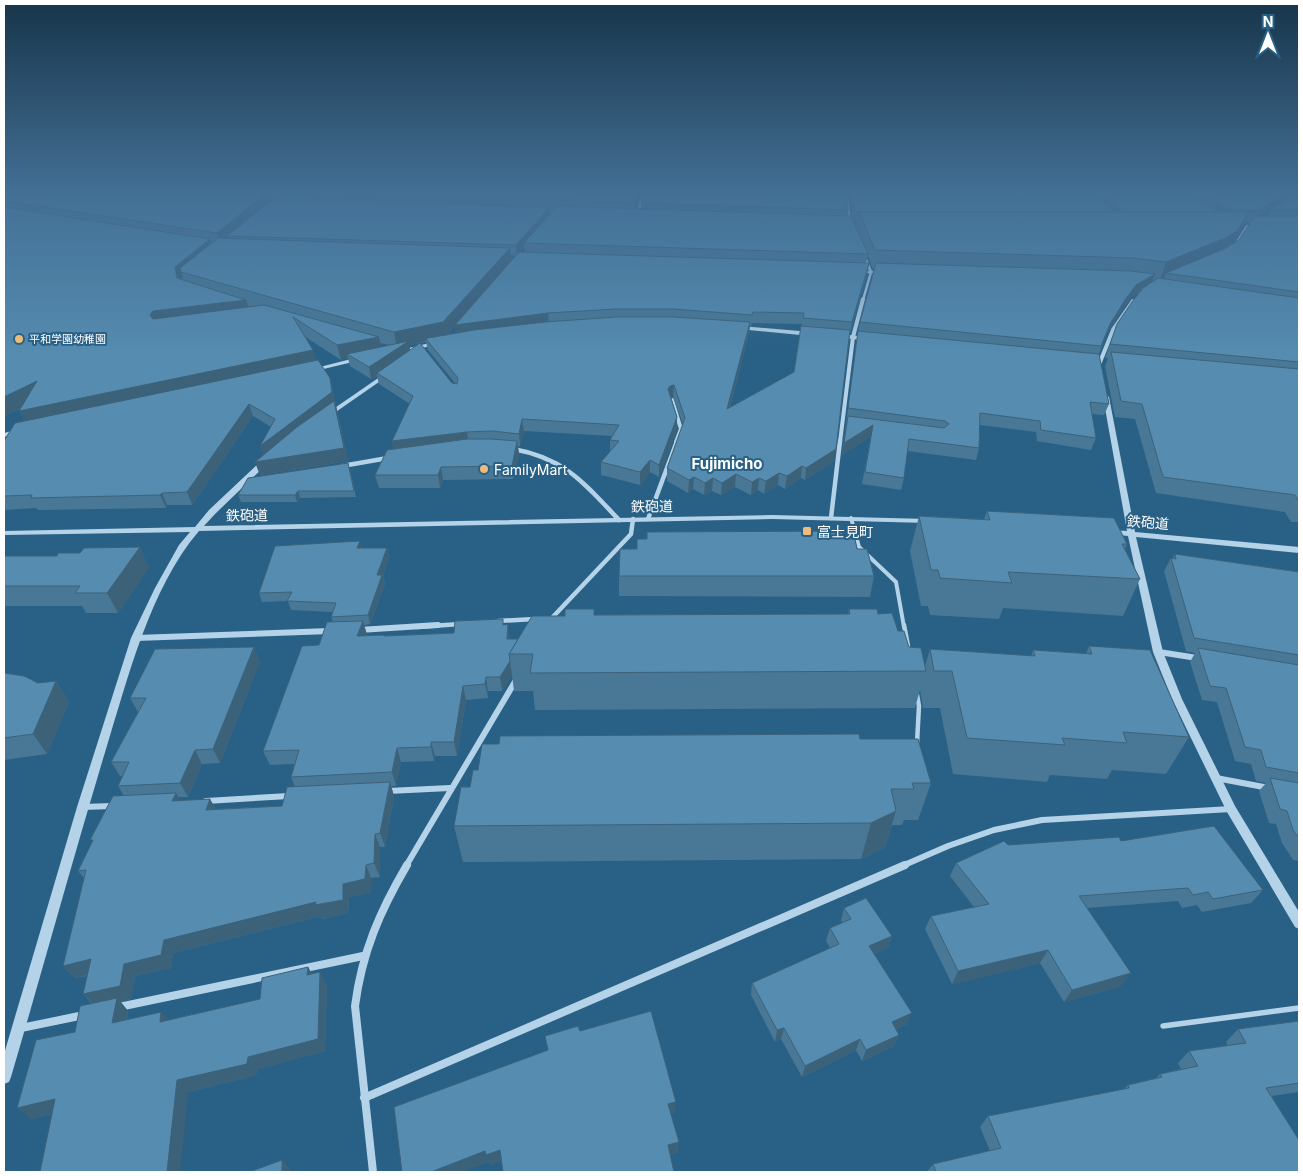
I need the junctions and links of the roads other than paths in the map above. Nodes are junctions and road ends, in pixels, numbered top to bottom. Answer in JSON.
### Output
{"nodes":[{"id":1,"x":1234,"y":246,"type":"edge"},
{"id":2,"x":861,"y":247,"type":"edge"},
{"id":3,"x":1232,"y":250,"type":"edge"},
{"id":4,"x":861,"y":272,"type":"edge"},
{"id":5,"x":871,"y":272,"type":"junction"},
{"id":6,"x":880,"y":272,"type":"edge"},
{"id":7,"x":1136,"y":298,"type":"edge"},
{"id":8,"x":733,"y":328,"type":"edge"},
{"id":9,"x":823,"y":335,"type":"edge"},
{"id":10,"x":833,"y":336,"type":"edge"},
{"id":11,"x":852,"y":337,"type":"junction"},
{"id":12,"x":872,"y":339,"type":"edge"},
{"id":13,"x":447,"y":341,"type":"edge"},
{"id":14,"x":428,"y":345,"type":"junction"},
{"id":15,"x":396,"y":351,"type":"edge"},
{"id":16,"x":367,"y":358,"type":"edge"},
{"id":17,"x":1099,"y":362,"type":"joint"},
{"id":18,"x":300,"y":372,"type":"edge"},
{"id":19,"x":672,"y":400,"type":"edge"},
{"id":20,"x":323,"y":418,"type":"edge"},
{"id":21,"x":842,"y":423,"type":"junction"},
{"id":22,"x":852,"y":424,"type":"edge"},
{"id":23,"x":32,"y":429,"type":"edge"},
{"id":24,"x":4,"y":435,"type":"edge"},
{"id":25,"x":505,"y":448,"type":"edge"},
{"id":26,"x":271,"y":456,"type":"edge"},
{"id":27,"x":393,"y":458,"type":"edge"},
{"id":28,"x":338,"y":466,"type":"edge"},
{"id":29,"x":258,"y":479,"type":"edge"},
{"id":30,"x":243,"y":481,"type":"junction"},
{"id":31,"x":831,"y":518,"type":"junction"},
{"id":32,"x":851,"y":518,"type":"junction"},
{"id":33,"x":633,"y":519,"type":"junction"},
{"id":34,"x":648,"y":519,"type":"junction"},
{"id":35,"x":620,"y":520,"type":"junction"},
{"id":36,"x":933,"y":521,"type":"edge"},
{"id":37,"x":199,"y":529,"type":"junction"},
{"id":38,"x":1103,"y":531,"type":"edge"},
{"id":39,"x":4,"y":533,"type":"edge"},
{"id":40,"x":1131,"y":533,"type":"junction"},
{"id":41,"x":1299,"y":550,"type":"edge"},
{"id":42,"x":551,"y":618,"type":"junction"},
{"id":43,"x":487,"y":622,"type":"edge"},
{"id":44,"x":468,"y":623,"type":"edge"},
{"id":45,"x":547,"y":625,"type":"edge"},
{"id":46,"x":342,"y":630,"type":"edge"},
{"id":47,"x":351,"y":630,"type":"edge"},
{"id":48,"x":136,"y":638,"type":"junction"},
{"id":49,"x":908,"y":649,"type":"edge"},
{"id":50,"x":1158,"y":652,"type":"junction"},
{"id":51,"x":1205,"y":659,"type":"edge"},
{"id":52,"x":520,"y":672,"type":"edge"},
{"id":53,"x":915,"y":687,"type":"edge"},
{"id":54,"x":917,"y":748,"type":"edge"},
{"id":55,"x":480,"y":757,"type":"edge"},
{"id":56,"x":471,"y":758,"type":"junction"},
{"id":57,"x":1216,"y":778,"type":"junction"},
{"id":58,"x":450,"y":788,"type":"junction"},
{"id":59,"x":1281,"y":790,"type":"edge"},
{"id":60,"x":383,"y":791,"type":"edge"},
{"id":61,"x":296,"y":796,"type":"edge"},
{"id":62,"x":198,"y":801,"type":"edge"},
{"id":63,"x":121,"y":805,"type":"edge"},
{"id":64,"x":83,"y":807,"type":"junction"},
{"id":65,"x":1231,"y":808,"type":"junction"},
{"id":66,"x":1299,"y":923,"type":"edge"},
{"id":67,"x":363,"y":956,"type":"junction"},
{"id":68,"x":114,"y":1008,"type":"edge"},
{"id":69,"x":1299,"y":1008,"type":"edge"},
{"id":70,"x":95,"y":1012,"type":"edge"},
{"id":71,"x":1163,"y":1026,"type":"dead end"},
{"id":72,"x":18,"y":1028,"type":"junction"},
{"id":73,"x":4,"y":1076,"type":"edge"},
{"id":74,"x":364,"y":1098,"type":"junction"},
{"id":75,"x":372,"y":1172,"type":"edge"}],
"edges":[{"from":1,"to":3,"type":"street"},
{"from":2,"to":5,"type":"street"},
{"from":4,"to":5,"type":"street"},
{"from":5,"to":6,"type":"street"},
{"from":5,"to":11,"type":"street"},
{"from":7,"to":17,"type":"street"},
{"from":8,"to":9,"type":"street"},
{"from":10,"to":11,"type":"street"},
{"from":11,"to":12,"type":"street"},
{"from":11,"to":21,"type":"street"},
{"from":13,"to":14,"type":"street"},
{"from":14,"to":15,"type":"street"},
{"from":14,"to":20,"type":"street"},
{"from":16,"to":18,"type":"street"},
{"from":17,"to":40,"type":"street"},
{"from":19,"to":34,"type":"street"},
{"from":21,"to":22,"type":"street"},
{"from":21,"to":31,"type":"street"},
{"from":23,"to":24,"type":"street"},
{"from":25,"to":35,"type":"street"},
{"from":26,"to":30,"type":"street"},
{"from":27,"to":28,"type":"street"},
{"from":29,"to":30,"type":"street"},
{"from":30,"to":37,"type":"street"},
{"from":31,"to":32,"type":"street","name":"鉄砲道"},
{"from":31,"to":34,"type":"street","name":"鉄砲道"},
{"from":32,"to":36,"type":"street","name":"鉄砲道"},
{"from":32,"to":49,"type":"lane"},
{"from":33,"to":34,"type":"street","name":"鉄砲道"},
{"from":33,"to":35,"type":"street","name":"鉄砲道"},
{"from":33,"to":42,"type":"street"},
{"from":35,"to":37,"type":"street","name":"鉄砲道"},
{"from":37,"to":39,"type":"street","name":"鉄砲道"},
{"from":37,"to":48,"type":"street"},
{"from":38,"to":40,"type":"street","name":"鉄砲道"},
{"from":40,"to":41,"type":"street","name":"鉄砲道"},
{"from":40,"to":50,"type":"street"},
{"from":42,"to":43,"type":"street"},
{"from":42,"to":45,"type":"street"},
{"from":44,"to":47,"type":"street"},
{"from":46,"to":48,"type":"street"},
{"from":48,"to":64,"type":"street"},
{"from":50,"to":51,"type":"street"},
{"from":50,"to":57,"type":"street"},
{"from":52,"to":56,"type":"street"},
{"from":53,"to":54,"type":"lane"},
{"from":55,"to":56,"type":"lane"},
{"from":56,"to":58,"type":"street"},
{"from":57,"to":59,"type":"street"},
{"from":57,"to":65,"type":"street"},
{"from":58,"to":60,"type":"street"},
{"from":58,"to":67,"type":"street"},
{"from":61,"to":62,"type":"street"},
{"from":63,"to":64,"type":"street"},
{"from":64,"to":72,"type":"street"},
{"from":65,"to":66,"type":"street"},
{"from":65,"to":74,"type":"street"},
{"from":67,"to":68,"type":"street"},
{"from":67,"to":74,"type":"street"},
{"from":69,"to":71,"type":"lane"},
{"from":70,"to":72,"type":"street"},
{"from":72,"to":73,"type":"street"},
{"from":74,"to":75,"type":"street"}]}
